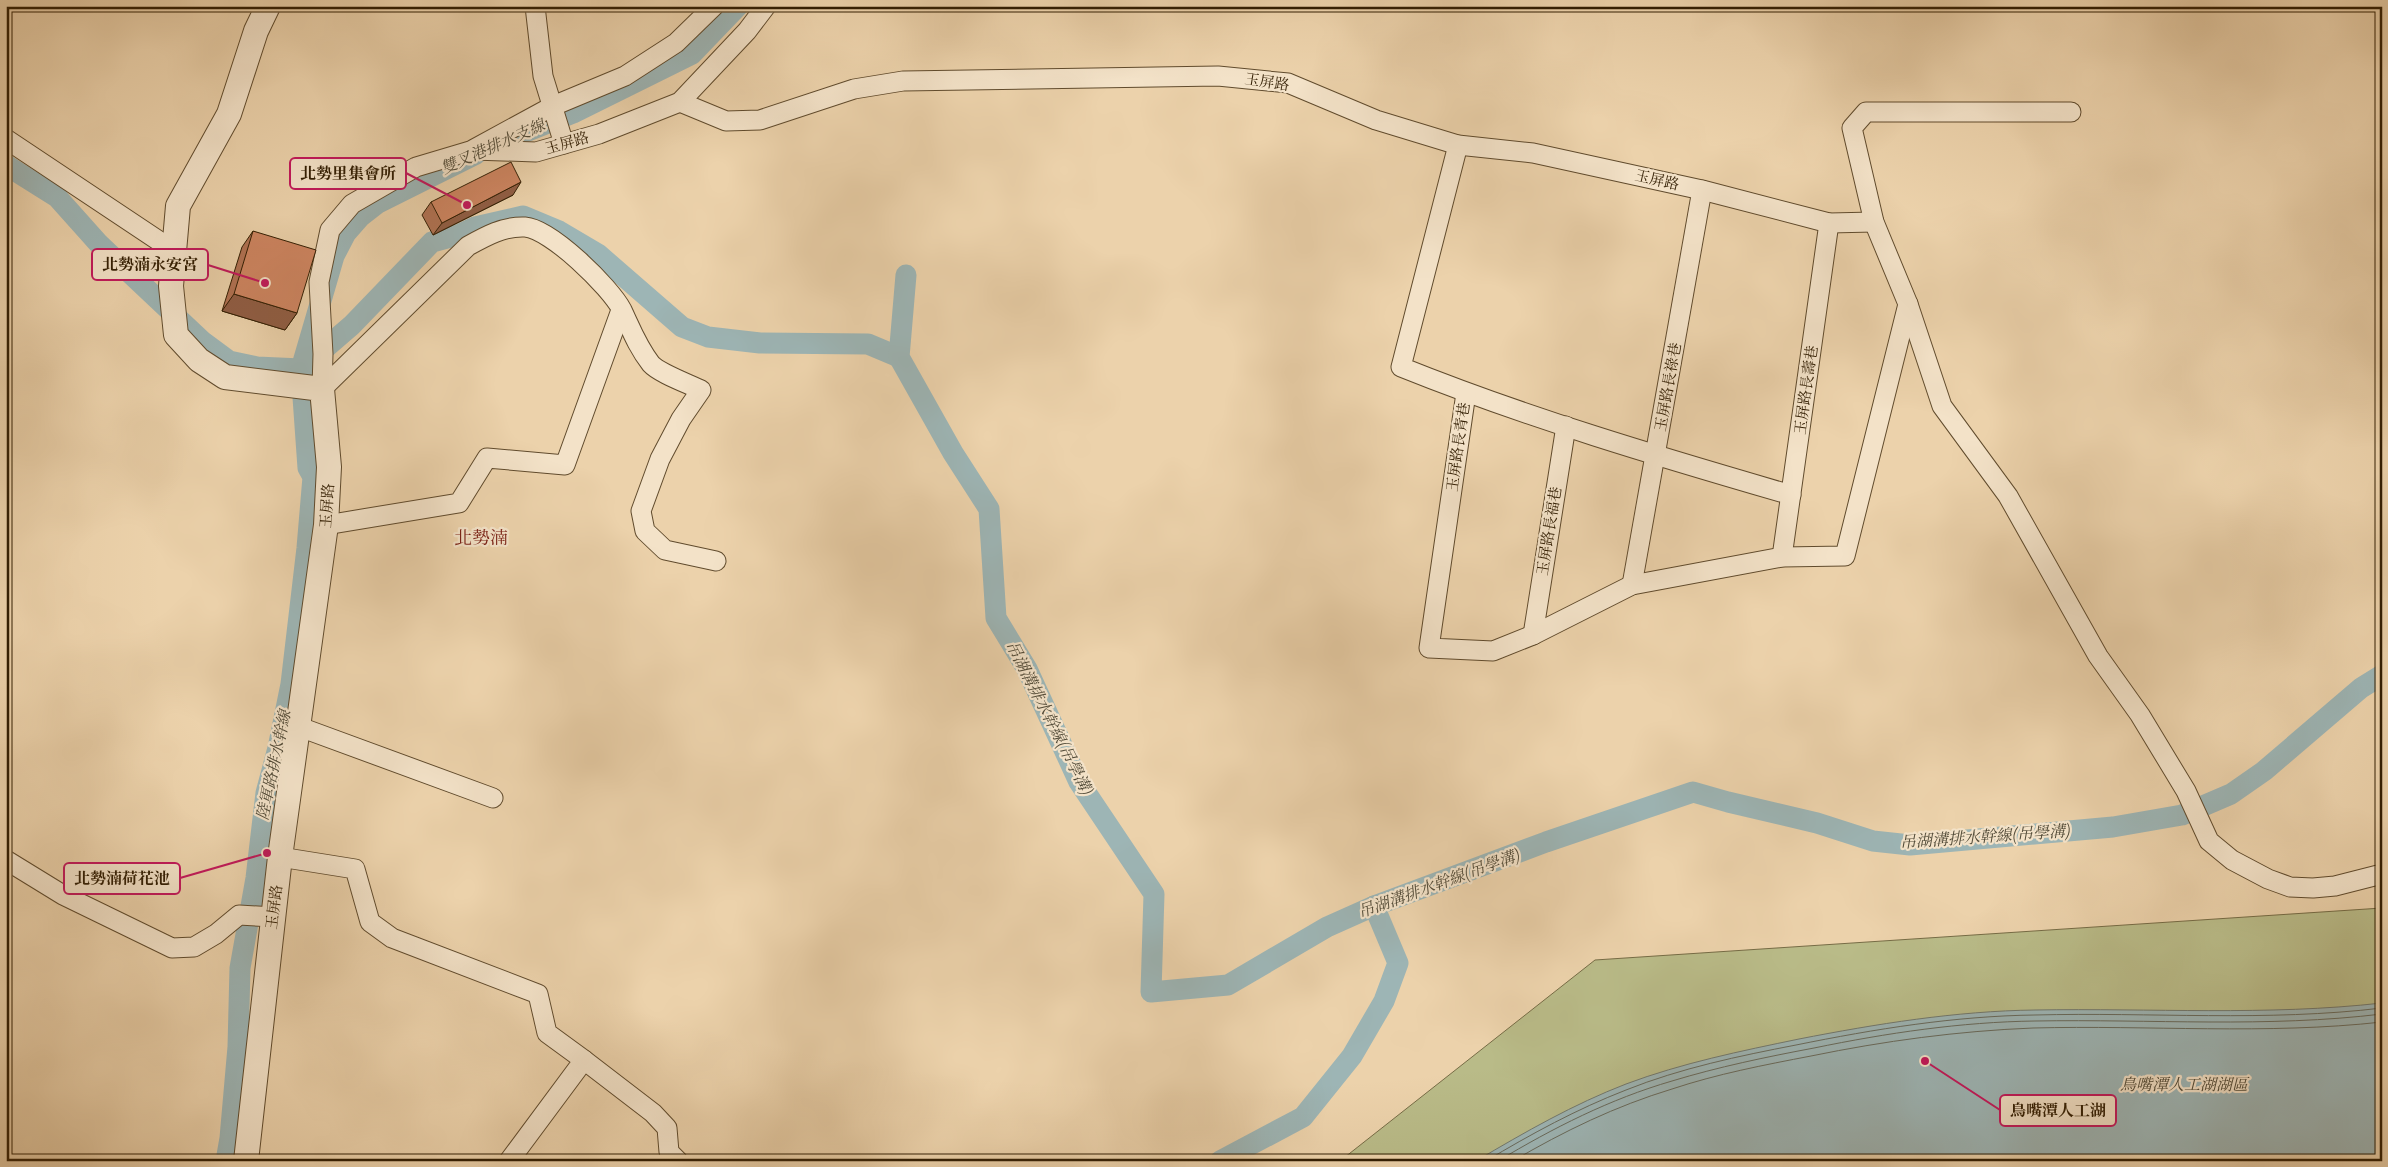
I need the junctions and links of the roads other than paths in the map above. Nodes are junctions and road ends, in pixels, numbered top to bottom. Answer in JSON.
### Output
{"nodes":[{"id":1,"x":268,"y":6,"type":"edge"},
{"id":2,"x":535,"y":6,"type":"edge"},
{"id":3,"x":714,"y":6,"type":"edge"},
{"id":4,"x":766,"y":6,"type":"edge"},
{"id":5,"x":680,"y":102,"type":"junction"},
{"id":6,"x":553,"y":106,"type":"junction"},
{"id":7,"x":2071,"y":112,"type":"dead end"},
{"id":8,"x":6,"y":139,"type":"edge"},
{"id":9,"x":564,"y":144,"type":"junction"},
{"id":10,"x":1458,"y":145,"type":"junction"},
{"id":11,"x":472,"y":150,"type":"junction"},
{"id":12,"x":1702,"y":190,"type":"junction"},
{"id":13,"x":1874,"y":222,"type":"junction"},
{"id":14,"x":1829,"y":223,"type":"junction"},
{"id":15,"x":174,"y":250,"type":"junction"},
{"id":16,"x":1908,"y":304,"type":"junction"},
{"id":17,"x":621,"y":310,"type":"junction"},
{"id":18,"x":321,"y":384,"type":"junction"},
{"id":19,"x":1466,"y":393,"type":"junction"},
{"id":20,"x":1566,"y":426,"type":"junction"},
{"id":21,"x":1656,"y":455,"type":"junction"},
{"id":22,"x":1792,"y":495,"type":"junction"},
{"id":23,"x":326,"y":525,"type":"junction"},
{"id":24,"x":1782,"y":557,"type":"junction"},
{"id":25,"x":716,"y":561,"type":"dead end"},
{"id":26,"x":1632,"y":584,"type":"junction"},
{"id":27,"x":1532,"y":635,"type":"junction"},
{"id":28,"x":297,"y":726,"type":"junction"},
{"id":29,"x":493,"y":798,"type":"dead end"},
{"id":30,"x":280,"y":857,"type":"junction"},
{"id":31,"x":6,"y":860,"type":"edge"},
{"id":32,"x":2382,"y":874,"type":"edge"},
{"id":33,"x":272,"y":917,"type":"junction"},
{"id":34,"x":584,"y":1060,"type":"junction"},
{"id":35,"x":246,"y":1161,"type":"edge"},
{"id":36,"x":509,"y":1161,"type":"edge"},
{"id":37,"x":678,"y":1161,"type":"edge"}],
"edges":[{"from":1,"to":15,"type":"street"},
{"from":2,"to":6,"type":"street"},
{"from":3,"to":6,"type":"street"},
{"from":4,"to":5,"type":"street","name":"玉屏路"},
{"from":5,"to":9,"type":"street","name":"玉屏路"},
{"from":5,"to":10,"type":"street","name":"玉屏路"},
{"from":6,"to":9,"type":"street"},
{"from":6,"to":11,"type":"street"},
{"from":7,"to":13,"type":"street"},
{"from":8,"to":15,"type":"street"},
{"from":9,"to":11,"type":"street","name":"玉屏路"},
{"from":10,"to":12,"type":"street","name":"玉屏路"},
{"from":10,"to":19,"type":"street","name":"玉屏路長青巷"},
{"from":11,"to":18,"type":"street","name":"玉屏路"},
{"from":12,"to":14,"type":"street","name":"玉屏路"},
{"from":12,"to":21,"type":"street","name":"玉屏路長祿巷"},
{"from":13,"to":14,"type":"street","name":"玉屏路"},
{"from":13,"to":16,"type":"street"},
{"from":14,"to":22,"type":"street","name":"玉屏路長壽巷"},
{"from":15,"to":18,"type":"street"},
{"from":16,"to":24,"type":"street"},
{"from":16,"to":32,"type":"street"},
{"from":17,"to":18,"type":"street"},
{"from":17,"to":23,"type":"street"},
{"from":17,"to":25,"type":"street"},
{"from":18,"to":23,"type":"street","name":"玉屏路"},
{"from":19,"to":20,"type":"street"},
{"from":19,"to":27,"type":"street","name":"玉屏路長青巷"},
{"from":20,"to":21,"type":"street"},
{"from":20,"to":27,"type":"street","name":"玉屏路長福巷"},
{"from":21,"to":22,"type":"street"},
{"from":21,"to":26,"type":"street","name":"玉屏路長祿巷"},
{"from":22,"to":24,"type":"street","name":"玉屏路長壽巷"},
{"from":23,"to":28,"type":"street","name":"玉屏路"},
{"from":24,"to":26,"type":"street"},
{"from":26,"to":27,"type":"street"},
{"from":28,"to":29,"type":"street"},
{"from":28,"to":30,"type":"street","name":"玉屏路"},
{"from":30,"to":33,"type":"street","name":"玉屏路"},
{"from":30,"to":34,"type":"street"},
{"from":31,"to":33,"type":"street"},
{"from":33,"to":35,"type":"street","name":"玉屏路"},
{"from":34,"to":36,"type":"street"},
{"from":34,"to":37,"type":"street"}]}
